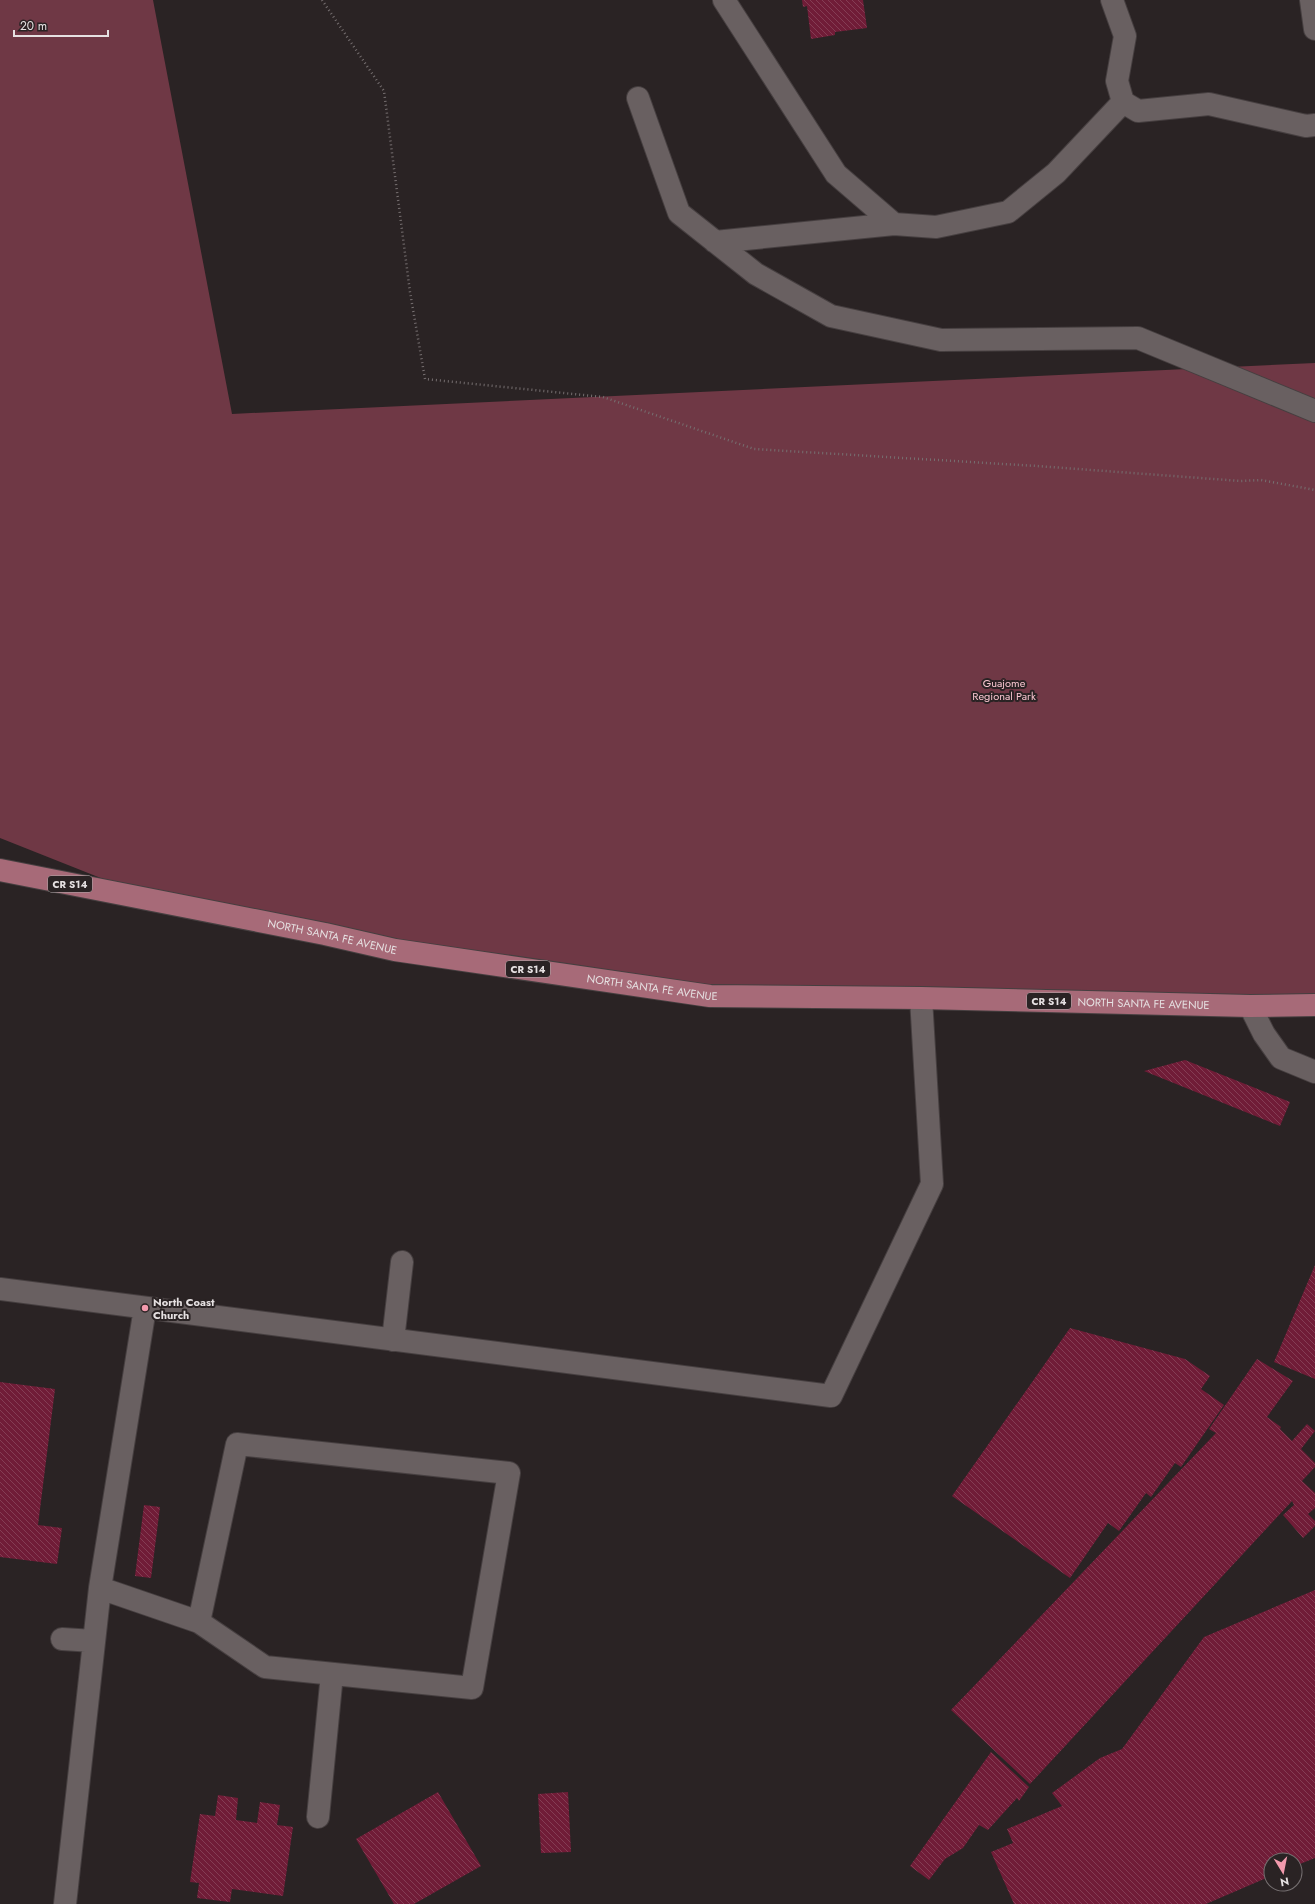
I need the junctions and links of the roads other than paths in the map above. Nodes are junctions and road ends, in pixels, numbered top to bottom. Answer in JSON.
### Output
{"nodes":[{"id":1,"x":724,"y":0,"type":"edge"},
{"id":2,"x":1112,"y":0,"type":"edge"},
{"id":3,"x":1311,"y":0,"type":"edge"},
{"id":4,"x":1315,"y":29,"type":"edge"},
{"id":5,"x":638,"y":98,"type":"dead end"},
{"id":6,"x":1123,"y":102,"type":"junction"},
{"id":7,"x":1315,"y":125,"type":"edge"},
{"id":8,"x":894,"y":224,"type":"junction"},
{"id":9,"x":715,"y":242,"type":"junction"},
{"id":10,"x":1315,"y":411,"type":"edge"},
{"id":11,"x":0,"y":870,"type":"edge"},
{"id":12,"x":921,"y":998,"type":"junction"},
{"id":13,"x":1315,"y":1005,"type":"edge"},
{"id":14,"x":1250,"y":1006,"type":"junction"},
{"id":15,"x":1315,"y":1072,"type":"edge"},
{"id":16,"x":402,"y":1262,"type":"dead end"},
{"id":17,"x":0,"y":1289,"type":"edge"},
{"id":18,"x":145,"y":1308,"type":"junction"},
{"id":19,"x":393,"y":1340,"type":"junction"},
{"id":20,"x":100,"y":1588,"type":"junction"},
{"id":21,"x":199,"y":1622,"type":"junction"},
{"id":22,"x":62,"y":1638,"type":"dead end"},
{"id":23,"x":94,"y":1641,"type":"junction"},
{"id":24,"x":332,"y":1674,"type":"junction"},
{"id":25,"x":318,"y":1817,"type":"dead end"},
{"id":26,"x":65,"y":1904,"type":"edge"}],
"edges":[{"from":1,"to":8,"type":"street"},
{"from":2,"to":6,"type":"street"},
{"from":3,"to":4,"type":"street"},
{"from":5,"to":9,"type":"street"},
{"from":6,"to":7,"type":"street"},
{"from":6,"to":8,"type":"street"},
{"from":8,"to":9,"type":"street"},
{"from":9,"to":10,"type":"street"},
{"from":11,"to":12,"type":"main road","name":"NORTH SANTA FE AVENUE","number":"CR S14"},
{"from":12,"to":14,"type":"main road","name":"NORTH SANTA FE AVENUE","number":"CR S14"},
{"from":12,"to":19,"type":"street"},
{"from":13,"to":14,"type":"main road","name":"NORTH SANTA FE AVENUE","number":"CR S14"},
{"from":14,"to":15,"type":"street"},
{"from":16,"to":19,"type":"street"},
{"from":17,"to":18,"type":"street"},
{"from":18,"to":19,"type":"street"},
{"from":18,"to":20,"type":"street"},
{"from":20,"to":21,"type":"street"},
{"from":20,"to":23,"type":"street"},
{"from":21,"to":24,"type":"street"},
{"from":21,"to":24,"type":"street"},
{"from":22,"to":23,"type":"street"},
{"from":23,"to":26,"type":"street"},
{"from":24,"to":25,"type":"street"}]}
